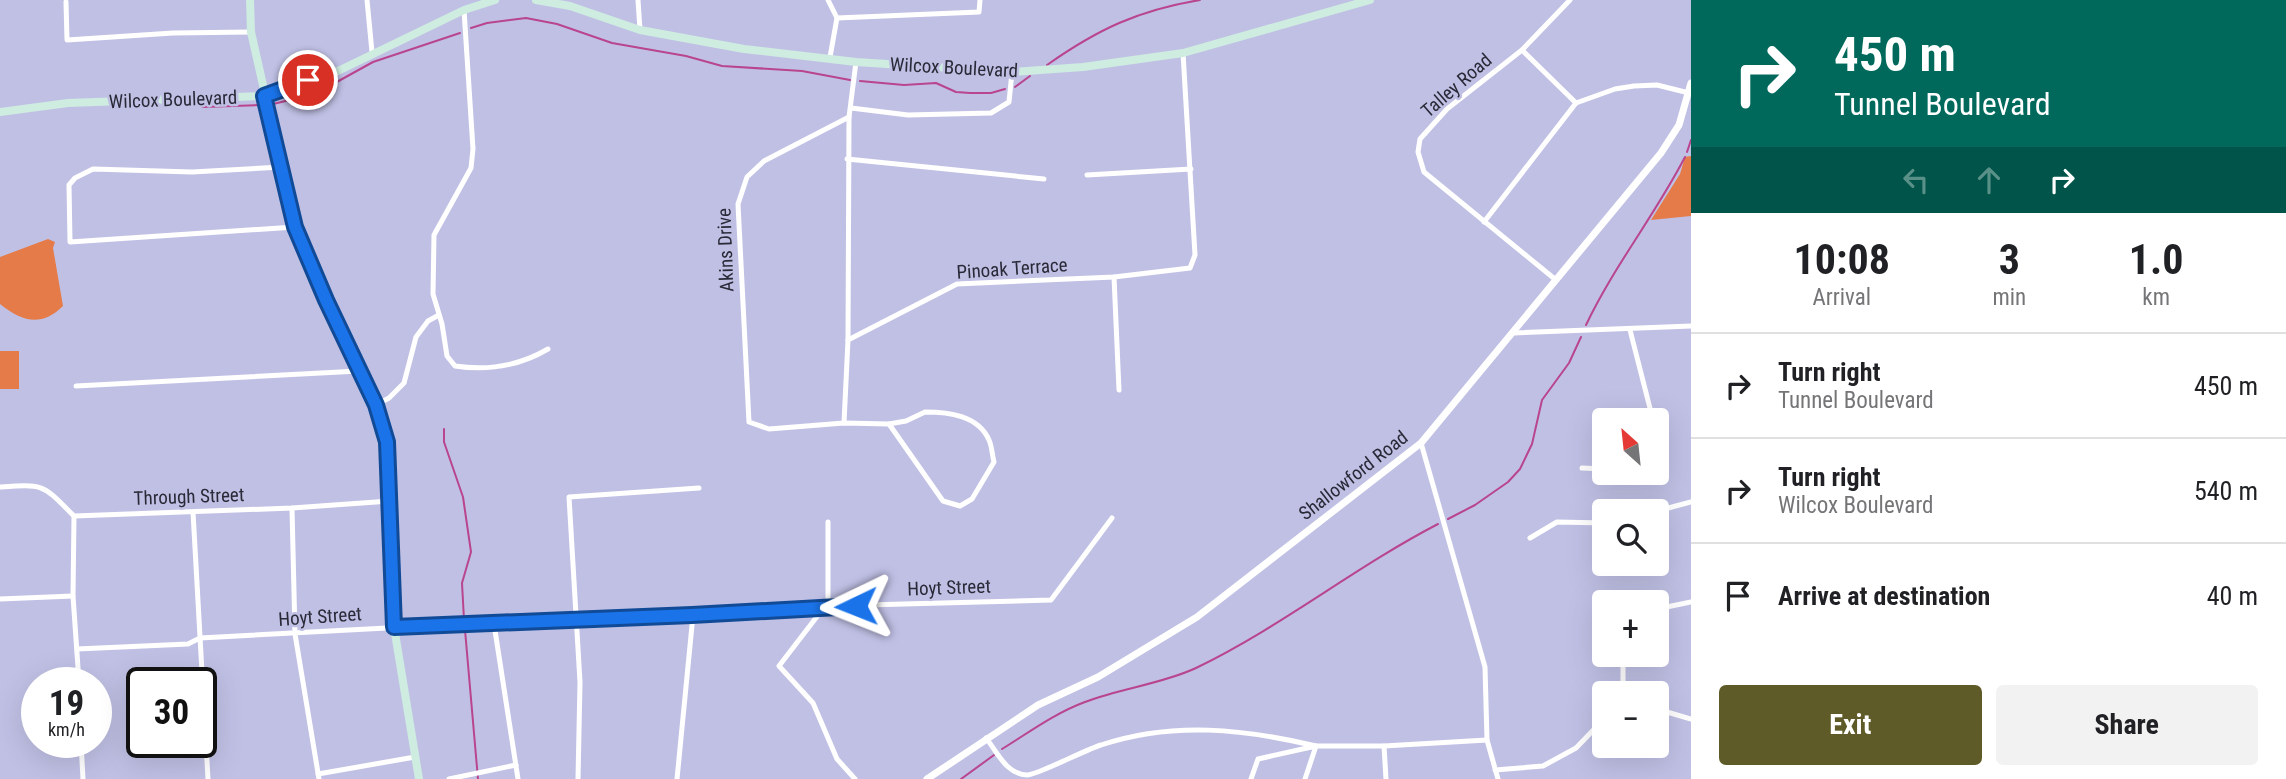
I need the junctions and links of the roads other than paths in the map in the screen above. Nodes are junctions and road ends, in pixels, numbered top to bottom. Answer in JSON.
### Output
{"nodes":[{"id":1,"x":250,"y":0,"type":"edge"},
{"id":2,"x":367,"y":0,"type":"edge"},
{"id":3,"x":495,"y":0,"type":"edge"},
{"id":4,"x":536,"y":0,"type":"edge"},
{"id":5,"x":638,"y":0,"type":"edge"},
{"id":6,"x":828,"y":0,"type":"edge"},
{"id":7,"x":980,"y":0,"type":"edge"},
{"id":8,"x":1370,"y":0,"type":"edge"},
{"id":9,"x":1570,"y":0,"type":"edge"},
{"id":10,"x":66,"y":2,"type":"dead end"},
{"id":11,"x":464,"y":10,"type":"junction"},
{"id":12,"x":837,"y":18,"type":"junction"},
{"id":13,"x":640,"y":30,"type":"junction"},
{"id":14,"x":251,"y":32,"type":"junction"},
{"id":15,"x":1522,"y":50,"type":"junction"},
{"id":16,"x":372,"y":52,"type":"junction"},
{"id":17,"x":1183,"y":53,"type":"junction"},
{"id":18,"x":830,"y":57,"type":"junction"},
{"id":19,"x":856,"y":62,"type":"junction"},
{"id":20,"x":1012,"y":72,"type":"junction"},
{"id":21,"x":1691,"y":83,"type":"edge"},
{"id":22,"x":1689,"y":93,"type":"edge"},
{"id":23,"x":264,"y":96,"type":"junction"},
{"id":24,"x":1576,"y":103,"type":"junction"},
{"id":25,"x":851,"y":108,"type":"junction"},
{"id":26,"x":0,"y":112,"type":"edge"},
{"id":27,"x":849,"y":117,"type":"junction"},
{"id":28,"x":847,"y":159,"type":"junction"},
{"id":29,"x":282,"y":167,"type":"junction"},
{"id":30,"x":1191,"y":169,"type":"junction"},
{"id":31,"x":1087,"y":175,"type":"dead end"},
{"id":32,"x":1044,"y":179,"type":"dead end"},
{"id":33,"x":1484,"y":222,"type":"junction"},
{"id":34,"x":295,"y":227,"type":"junction"},
{"id":35,"x":1115,"y":276,"type":"junction"},
{"id":36,"x":1556,"y":280,"type":"junction"},
{"id":37,"x":439,"y":315,"type":"junction"},
{"id":38,"x":1691,"y":326,"type":"edge"},
{"id":39,"x":1630,"y":330,"type":"junction"},
{"id":40,"x":1513,"y":332,"type":"junction"},
{"id":41,"x":848,"y":340,"type":"junction"},
{"id":42,"x":548,"y":349,"type":"dead end"},
{"id":43,"x":359,"y":372,"type":"junction"},
{"id":44,"x":76,"y":386,"type":"dead end"},
{"id":45,"x":1119,"y":390,"type":"dead end"},
{"id":46,"x":376,"y":405,"type":"junction"},
{"id":47,"x":1650,"y":408,"type":"edge"},
{"id":48,"x":844,"y":423,"type":"junction"},
{"id":49,"x":890,"y":424,"type":"junction"},
{"id":50,"x":1421,"y":443,"type":"junction"},
{"id":51,"x":1582,"y":468,"type":"dead end"},
{"id":52,"x":1592,"y":468,"type":"edge"},
{"id":53,"x":0,"y":487,"type":"edge"},
{"id":54,"x":699,"y":488,"type":"dead end"},
{"id":55,"x":390,"y":501,"type":"junction"},
{"id":56,"x":1691,"y":502,"type":"edge"},
{"id":57,"x":292,"y":508,"type":"junction"},
{"id":58,"x":1669,"y":508,"type":"edge"},
{"id":59,"x":193,"y":512,"type":"junction"},
{"id":60,"x":74,"y":516,"type":"junction"},
{"id":61,"x":1112,"y":517,"type":"dead end"},
{"id":62,"x":828,"y":522,"type":"dead end"},
{"id":63,"x":1592,"y":523,"type":"edge"},
{"id":64,"x":1530,"y":538,"type":"dead end"},
{"id":65,"x":73,"y":596,"type":"junction"},
{"id":66,"x":0,"y":599,"type":"edge"},
{"id":67,"x":1691,"y":602,"type":"edge"},
{"id":68,"x":828,"y":606,"type":"junction"},
{"id":69,"x":1669,"y":607,"type":"edge"},
{"id":70,"x":692,"y":615,"type":"junction"},
{"id":71,"x":575,"y":618,"type":"junction"},
{"id":72,"x":494,"y":624,"type":"junction"},
{"id":73,"x":394,"y":627,"type":"junction"},
{"id":74,"x":295,"y":634,"type":"junction"},
{"id":75,"x":200,"y":638,"type":"junction"},
{"id":76,"x":77,"y":649,"type":"junction"},
{"id":77,"x":78,"y":667,"type":"edge"},
{"id":78,"x":1669,"y":713,"type":"edge"},
{"id":79,"x":1691,"y":719,"type":"edge"},
{"id":80,"x":1592,"y":731,"type":"edge"},
{"id":81,"x":986,"y":738,"type":"junction"},
{"id":82,"x":1487,"y":740,"type":"junction"},
{"id":83,"x":1317,"y":746,"type":"junction"},
{"id":84,"x":1384,"y":746,"type":"junction"},
{"id":85,"x":415,"y":757,"type":"junction"},
{"id":86,"x":82,"y":758,"type":"edge"},
{"id":87,"x":516,"y":765,"type":"junction"},
{"id":88,"x":1495,"y":770,"type":"junction"},
{"id":89,"x":318,"y":777,"type":"edge"},
{"id":90,"x":83,"y":779,"type":"edge"},
{"id":91,"x":208,"y":779,"type":"edge"},
{"id":92,"x":419,"y":779,"type":"edge"},
{"id":93,"x":449,"y":779,"type":"edge"},
{"id":94,"x":518,"y":779,"type":"edge"},
{"id":95,"x":579,"y":779,"type":"edge"},
{"id":96,"x":677,"y":779,"type":"edge"},
{"id":97,"x":855,"y":779,"type":"edge"},
{"id":98,"x":926,"y":779,"type":"edge"},
{"id":99,"x":1251,"y":779,"type":"edge"},
{"id":100,"x":1305,"y":779,"type":"edge"},
{"id":101,"x":1386,"y":779,"type":"edge"},
{"id":102,"x":1498,"y":779,"type":"edge"}],
"edges":[{"from":1,"to":14,"type":"main road"},
{"from":2,"to":16,"type":"street"},
{"from":3,"to":11,"type":"main road","name":"Wilcox Boulevard"},
{"from":4,"to":13,"type":"main road","name":"Wilcox Boulevard"},
{"from":5,"to":13,"type":"street"},
{"from":6,"to":12,"type":"street"},
{"from":7,"to":12,"type":"street"},
{"from":8,"to":17,"type":"main road","name":"Wilcox Boulevard"},
{"from":9,"to":15,"type":"street","name":"Talley Road"},
{"from":10,"to":14,"type":"street"},
{"from":11,"to":16,"type":"main road","name":"Wilcox Boulevard"},
{"from":11,"to":37,"type":"street"},
{"from":12,"to":18,"type":"street"},
{"from":13,"to":18,"type":"main road","name":"Wilcox Boulevard"},
{"from":14,"to":23,"type":"main road"},
{"from":15,"to":24,"type":"street"},
{"from":15,"to":33,"type":"street","name":"Talley Road"},
{"from":16,"to":23,"type":"main road","name":"Wilcox Boulevard"},
{"from":17,"to":20,"type":"main road","name":"Wilcox Boulevard"},
{"from":17,"to":30,"type":"street"},
{"from":18,"to":19,"type":"main road","name":"Wilcox Boulevard"},
{"from":19,"to":20,"type":"main road","name":"Wilcox Boulevard"},
{"from":19,"to":25,"type":"street"},
{"from":20,"to":25,"type":"street"},
{"from":21,"to":22,"type":"street","name":"Shallowford Road"},
{"from":22,"to":24,"type":"street"},
{"from":22,"to":36,"type":"street","name":"Shallowford Road"},
{"from":23,"to":26,"type":"main road","name":"Wilcox Boulevard"},
{"from":23,"to":29,"type":"main road"},
{"from":24,"to":33,"type":"street"},
{"from":25,"to":27,"type":"street"},
{"from":27,"to":28,"type":"street"},
{"from":27,"to":48,"type":"street","name":"Akins Drive"},
{"from":28,"to":32,"type":"street"},
{"from":28,"to":41,"type":"street"},
{"from":29,"to":34,"type":"main road"},
{"from":29,"to":34,"type":"street"},
{"from":30,"to":31,"type":"street"},
{"from":30,"to":35,"type":"street","name":"Pinoak Terrace"},
{"from":33,"to":36,"type":"street","name":"Talley Road"},
{"from":34,"to":43,"type":"main road"},
{"from":35,"to":41,"type":"street","name":"Pinoak Terrace"},
{"from":35,"to":45,"type":"street"},
{"from":36,"to":40,"type":"street","name":"Shallowford Road"},
{"from":37,"to":42,"type":"street"},
{"from":37,"to":46,"type":"street"},
{"from":38,"to":39,"type":"street"},
{"from":39,"to":40,"type":"street"},
{"from":39,"to":47,"type":"street"},
{"from":40,"to":50,"type":"street","name":"Shallowford Road"},
{"from":41,"to":48,"type":"street"},
{"from":43,"to":44,"type":"street"},
{"from":43,"to":46,"type":"main road"},
{"from":46,"to":55,"type":"main road"},
{"from":48,"to":49,"type":"street"},
{"from":49,"to":49,"type":"street"},
{"from":50,"to":81,"type":"street","name":"Shallowford Road"},
{"from":50,"to":82,"type":"street"},
{"from":51,"to":52,"type":"street"},
{"from":53,"to":60,"type":"street"},
{"from":54,"to":71,"type":"street"},
{"from":55,"to":57,"type":"street","name":"Through Street"},
{"from":55,"to":73,"type":"main road"},
{"from":56,"to":58,"type":"street"},
{"from":57,"to":59,"type":"street","name":"Through Street"},
{"from":57,"to":74,"type":"street"},
{"from":59,"to":60,"type":"street","name":"Through Street"},
{"from":59,"to":75,"type":"street"},
{"from":60,"to":65,"type":"street"},
{"from":61,"to":68,"type":"street","name":"Hoyt Street"},
{"from":62,"to":68,"type":"street"},
{"from":63,"to":64,"type":"street"},
{"from":65,"to":66,"type":"street"},
{"from":65,"to":76,"type":"street"},
{"from":67,"to":69,"type":"street"},
{"from":68,"to":70,"type":"street","name":"Hoyt Street"},
{"from":68,"to":97,"type":"street"},
{"from":70,"to":71,"type":"street","name":"Hoyt Street"},
{"from":70,"to":96,"type":"street"},
{"from":71,"to":72,"type":"street","name":"Hoyt Street"},
{"from":71,"to":95,"type":"street"},
{"from":72,"to":73,"type":"street","name":"Hoyt Street"},
{"from":72,"to":87,"type":"street"},
{"from":73,"to":74,"type":"street","name":"Hoyt Street"},
{"from":73,"to":85,"type":"main road"},
{"from":74,"to":75,"type":"street","name":"Hoyt Street"},
{"from":74,"to":89,"type":"street"},
{"from":75,"to":76,"type":"street","name":"Hoyt Street"},
{"from":75,"to":91,"type":"street"},
{"from":76,"to":77,"type":"street"},
{"from":78,"to":79,"type":"street"},
{"from":80,"to":88,"type":"street"},
{"from":81,"to":83,"type":"street"},
{"from":81,"to":98,"type":"street","name":"Shallowford Road"},
{"from":82,"to":84,"type":"street"},
{"from":82,"to":88,"type":"street"},
{"from":83,"to":84,"type":"street"},
{"from":83,"to":99,"type":"street"},
{"from":83,"to":100,"type":"street"},
{"from":84,"to":101,"type":"street"},
{"from":85,"to":89,"type":"street"},
{"from":85,"to":92,"type":"main road"},
{"from":86,"to":90,"type":"street"},
{"from":87,"to":93,"type":"street"},
{"from":87,"to":94,"type":"street"},
{"from":88,"to":102,"type":"street"}]}
